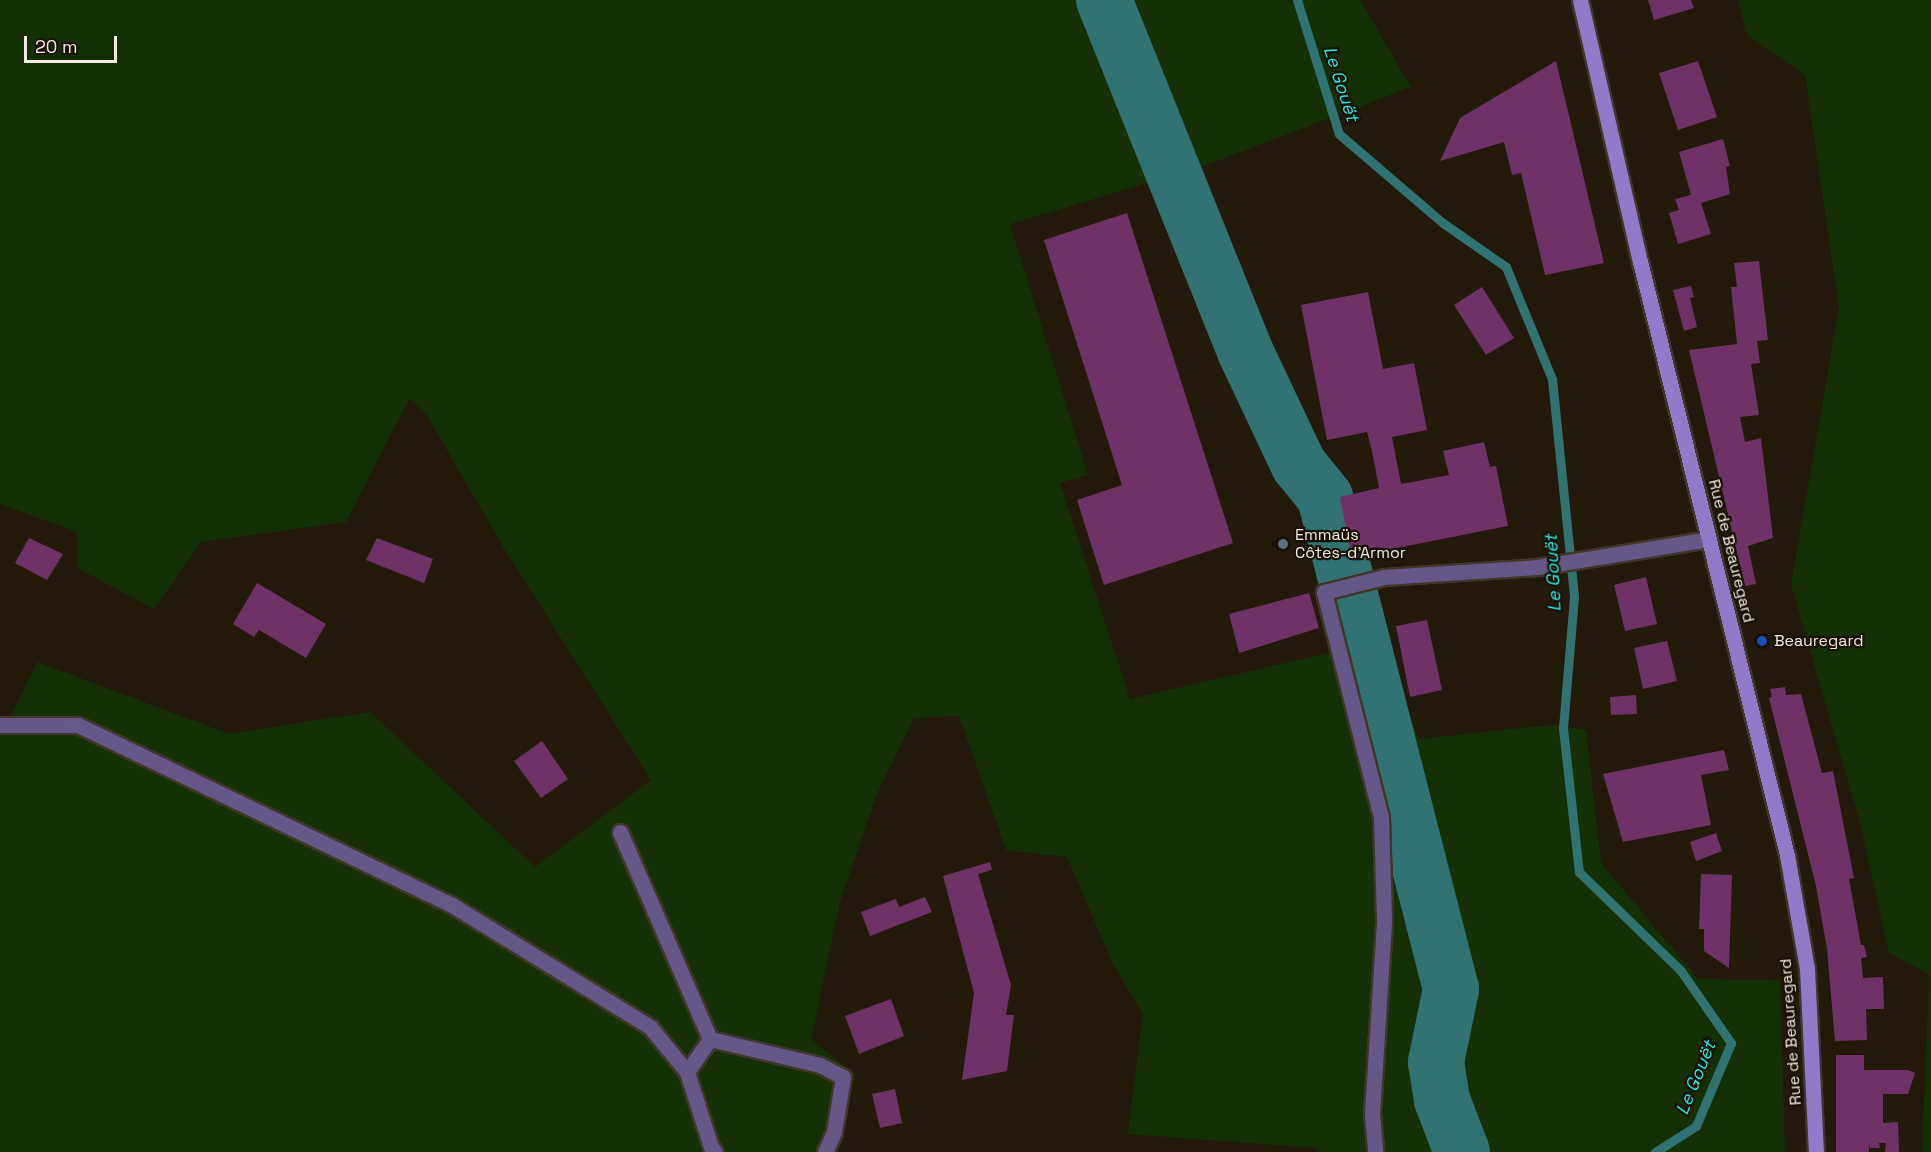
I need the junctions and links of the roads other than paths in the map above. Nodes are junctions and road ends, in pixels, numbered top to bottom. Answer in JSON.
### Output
{"nodes":[{"id":1,"x":1580,"y":0,"type":"edge"},
{"id":2,"x":1709,"y":539,"type":"junction"},
{"id":3,"x":0,"y":726,"type":"edge"},
{"id":4,"x":620,"y":832,"type":"dead end"},
{"id":5,"x":710,"y":1039,"type":"junction"},
{"id":6,"x":687,"y":1072,"type":"junction"},
{"id":7,"x":715,"y":1152,"type":"edge"},
{"id":8,"x":825,"y":1152,"type":"edge"},
{"id":9,"x":1375,"y":1152,"type":"edge"},
{"id":10,"x":1816,"y":1152,"type":"edge"}],
"edges":[{"from":1,"to":2,"type":"main road","name":"Rue de Beauregard"},
{"from":2,"to":9,"type":"street"},
{"from":2,"to":10,"type":"main road","name":"Rue de Beauregard"},
{"from":3,"to":6,"type":"street"},
{"from":4,"to":5,"type":"street"},
{"from":5,"to":6,"type":"street"},
{"from":5,"to":8,"type":"street"},
{"from":6,"to":7,"type":"street"}]}
